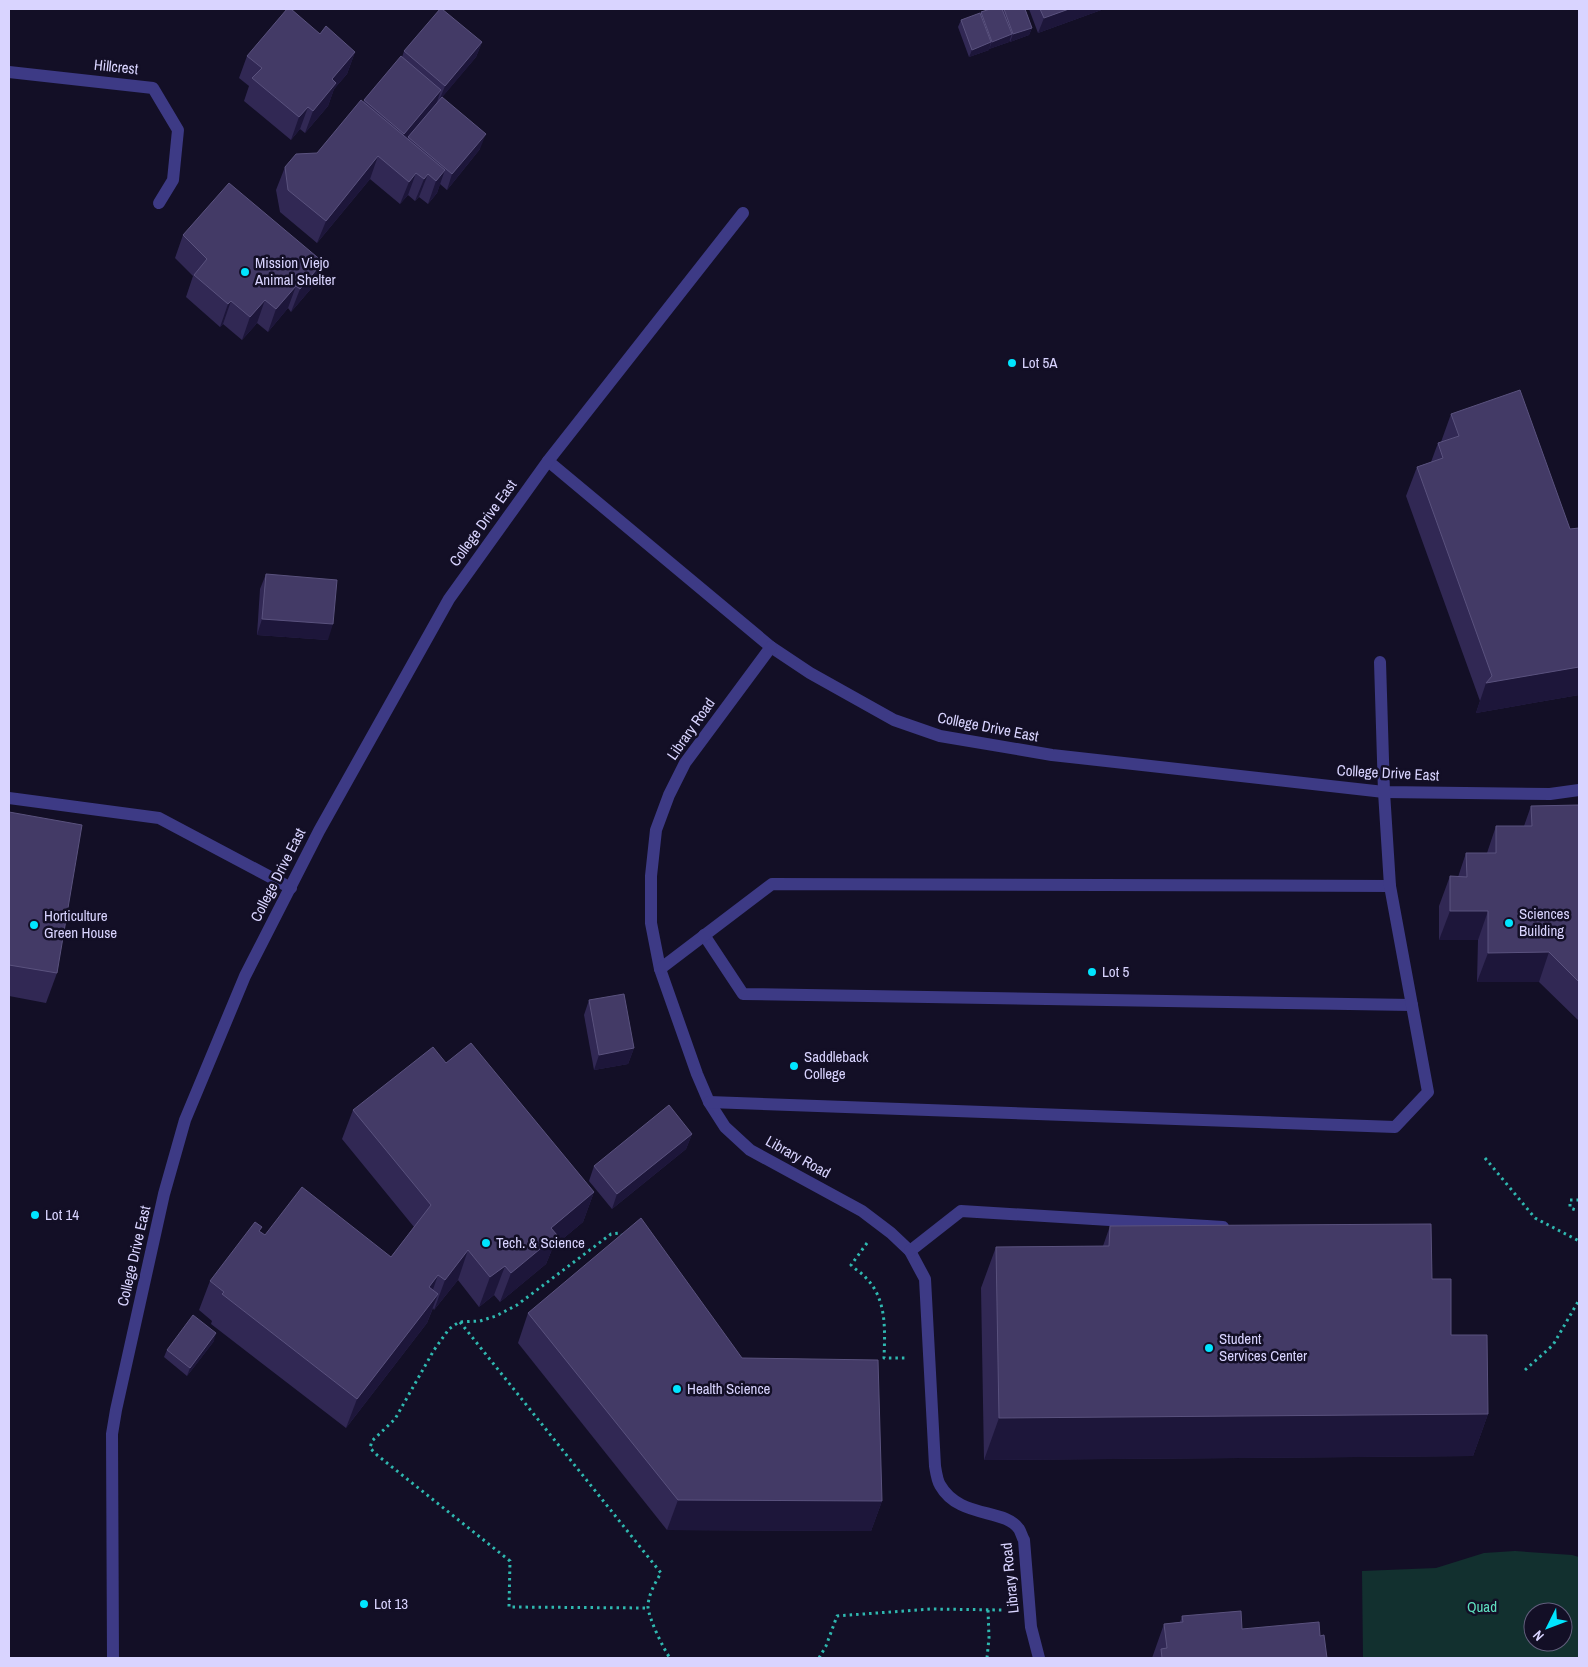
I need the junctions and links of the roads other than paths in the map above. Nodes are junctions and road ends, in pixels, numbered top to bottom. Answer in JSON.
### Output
{"nodes":[{"id":1,"x":9,"y":72,"type":"edge"},
{"id":2,"x":159,"y":203,"type":"dead end"},
{"id":3,"x":743,"y":212,"type":"dead end"},
{"id":4,"x":548,"y":462,"type":"junction"},
{"id":5,"x":770,"y":647,"type":"junction"},
{"id":6,"x":1380,"y":662,"type":"dead end"},
{"id":7,"x":1579,"y":790,"type":"edge"},
{"id":8,"x":1384,"y":792,"type":"junction"},
{"id":9,"x":9,"y":798,"type":"edge"},
{"id":10,"x":1390,"y":886,"type":"junction"},
{"id":11,"x":291,"y":888,"type":"junction"},
{"id":12,"x":704,"y":935,"type":"junction"},
{"id":13,"x":660,"y":969,"type":"junction"},
{"id":14,"x":1412,"y":1006,"type":"junction"},
{"id":15,"x":708,"y":1102,"type":"junction"},
{"id":16,"x":1240,"y":1228,"type":"edge"},
{"id":17,"x":910,"y":1251,"type":"junction"},
{"id":18,"x":113,"y":1658,"type":"edge"},
{"id":19,"x":1039,"y":1658,"type":"edge"}],
"edges":[{"from":1,"to":2,"type":"street","name":"Hillcrest"},
{"from":3,"to":4,"type":"street"},
{"from":4,"to":5,"type":"street","name":"College Drive East"},
{"from":4,"to":11,"type":"street","name":"College Drive East"},
{"from":5,"to":8,"type":"street","name":"College Drive East"},
{"from":5,"to":13,"type":"street","name":"Library Road"},
{"from":6,"to":8,"type":"street"},
{"from":7,"to":8,"type":"street","name":"College Drive East"},
{"from":8,"to":10,"type":"street"},
{"from":9,"to":11,"type":"street"},
{"from":10,"to":12,"type":"street"},
{"from":10,"to":14,"type":"street"},
{"from":11,"to":18,"type":"street","name":"College Drive East"},
{"from":12,"to":13,"type":"street"},
{"from":12,"to":14,"type":"street"},
{"from":13,"to":15,"type":"street","name":"Library Road"},
{"from":14,"to":15,"type":"street"},
{"from":15,"to":17,"type":"street","name":"Library Road"},
{"from":16,"to":17,"type":"street"},
{"from":17,"to":19,"type":"street","name":"Library Road"}]}
